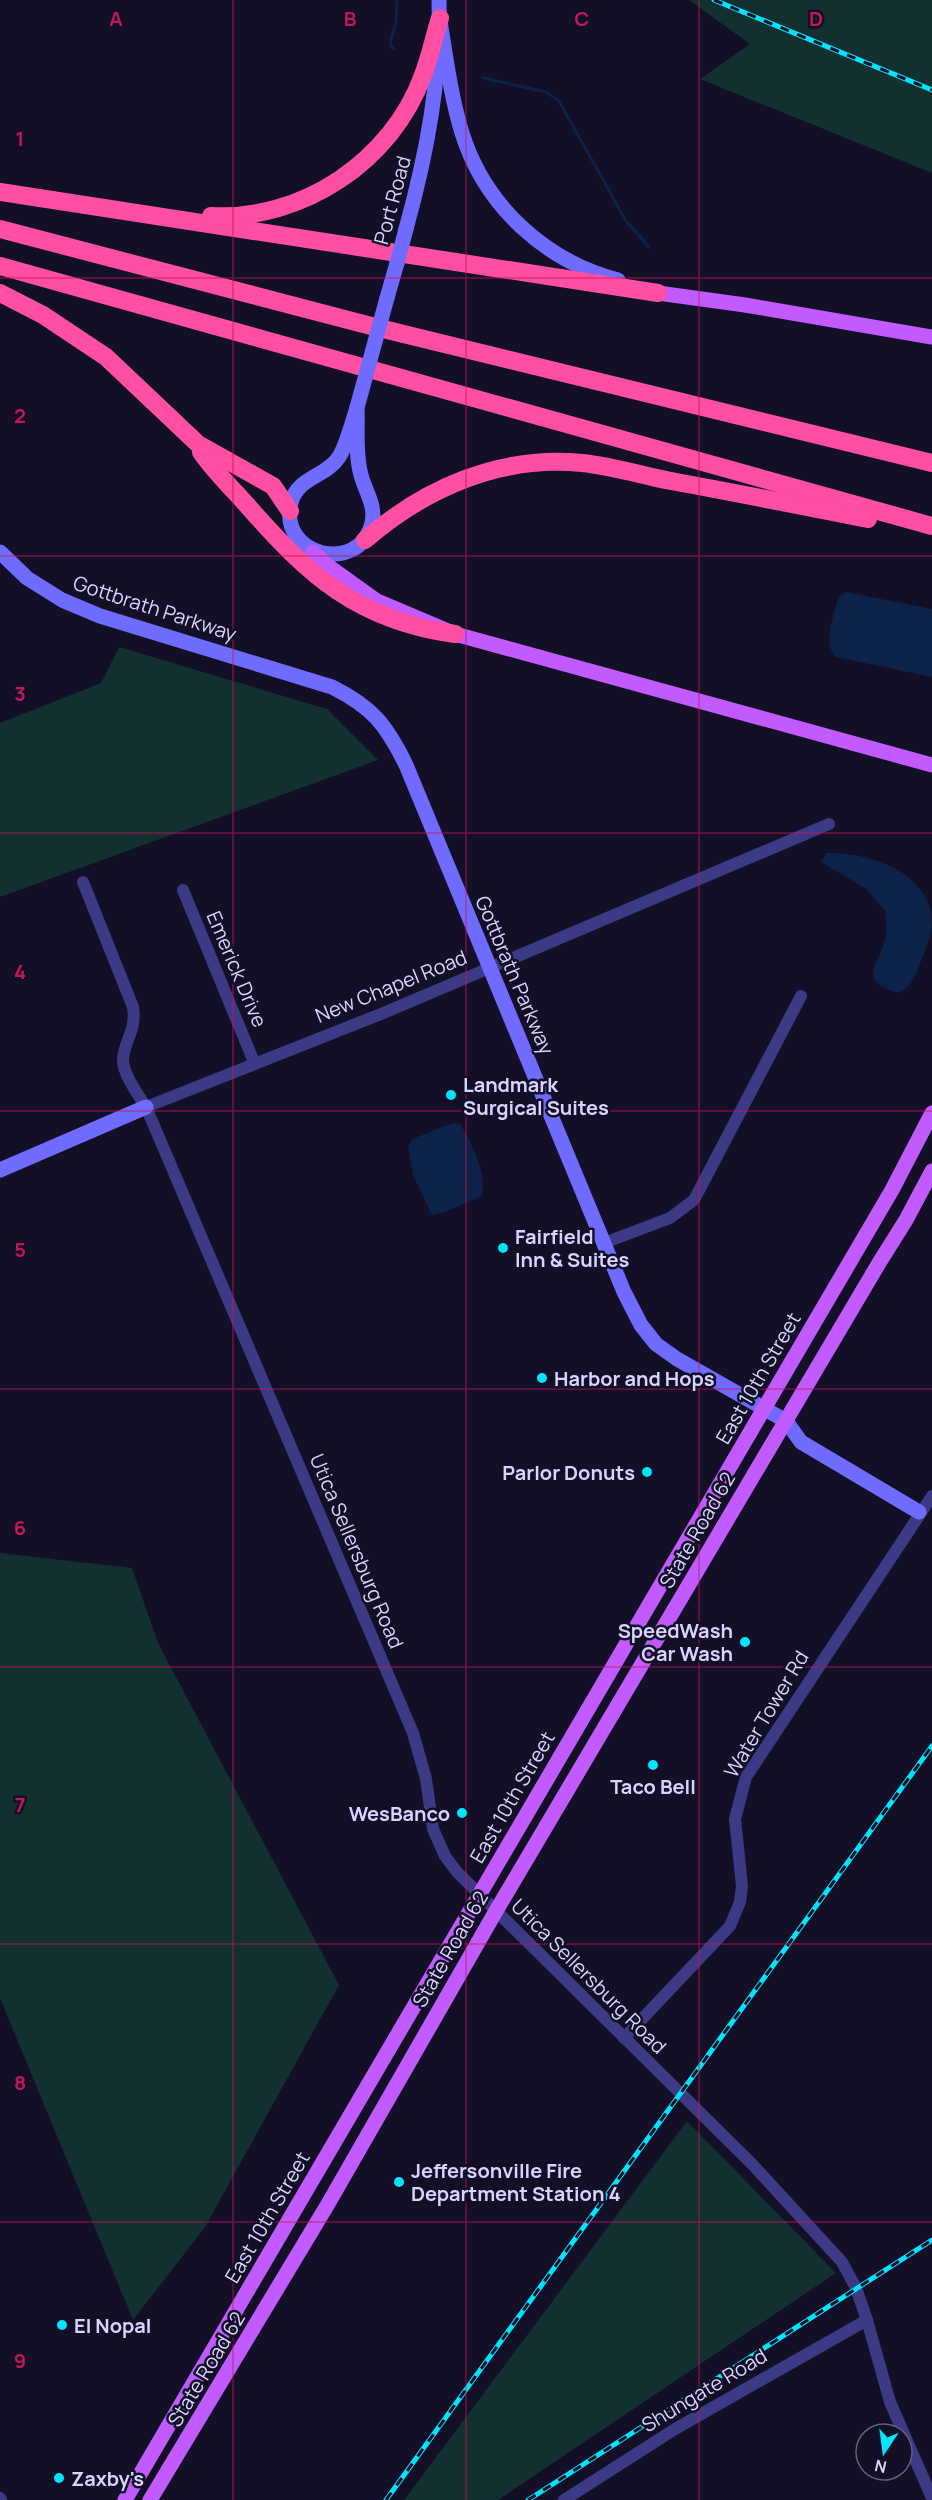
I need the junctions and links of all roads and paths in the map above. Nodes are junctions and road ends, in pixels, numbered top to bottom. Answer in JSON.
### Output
{"nodes":[{"id":1,"x":439,"y":9,"type":"edge"},
{"id":2,"x":0,"y":192,"type":"edge"},
{"id":3,"x":163,"y":217,"type":"junction"},
{"id":4,"x":0,"y":229,"type":"edge"},
{"id":5,"x":0,"y":266,"type":"edge"},
{"id":6,"x":0,"y":293,"type":"edge"},
{"id":7,"x":658,"y":293,"type":"junction"},
{"id":8,"x":932,"y":337,"type":"edge"},
{"id":9,"x":359,"y":400,"type":"junction"},
{"id":10,"x":198,"y":444,"type":"junction"},
{"id":11,"x":932,"y":463,"type":"edge"},
{"id":12,"x":290,"y":511,"type":"junction"},
{"id":13,"x":932,"y":527,"type":"edge"},
{"id":14,"x":365,"y":540,"type":"junction"},
{"id":15,"x":0,"y":552,"type":"edge"},
{"id":16,"x":313,"y":552,"type":"junction"},
{"id":17,"x":455,"y":634,"type":"junction"},
{"id":18,"x":931,"y":766,"type":"edge"},
{"id":19,"x":829,"y":824,"type":"dead end"},
{"id":20,"x":83,"y":882,"type":"dead end"},
{"id":21,"x":183,"y":890,"type":"dead end"},
{"id":22,"x":489,"y":969,"type":"junction"},
{"id":23,"x":801,"y":996,"type":"dead end"},
{"id":24,"x":254,"y":1062,"type":"junction"},
{"id":25,"x":146,"y":1107,"type":"junction"},
{"id":26,"x":932,"y":1113,"type":"edge"},
{"id":27,"x":0,"y":1170,"type":"edge"},
{"id":28,"x":932,"y":1171,"type":"edge"},
{"id":29,"x":604,"y":1243,"type":"junction"},
{"id":30,"x":764,"y":1409,"type":"junction"},
{"id":31,"x":786,"y":1421,"type":"junction"},
{"id":32,"x":932,"y":1496,"type":"edge"},
{"id":33,"x":919,"y":1512,"type":"junction"},
{"id":34,"x":479,"y":1896,"type":"junction"},
{"id":35,"x":496,"y":1911,"type":"junction"},
{"id":36,"x":624,"y":2038,"type":"junction"},
{"id":37,"x":867,"y":2320,"type":"junction"},
{"id":38,"x":932,"y":2498,"type":"edge"},
{"id":39,"x":125,"y":2500,"type":"edge"},
{"id":40,"x":150,"y":2500,"type":"edge"},
{"id":41,"x":564,"y":2500,"type":"edge"}],
"edges":[{"from":1,"to":3,"type":"highway"},
{"from":1,"to":7,"type":"street"},
{"from":1,"to":9,"type":"street","name":"Port Road","bridge":true},
{"from":2,"to":3,"type":"highway"},
{"from":3,"to":7,"type":"highway"},
{"from":4,"to":11,"type":"highway"},
{"from":5,"to":13,"type":"highway"},
{"from":6,"to":10,"type":"highway"},
{"from":7,"to":8,"type":"main road"},
{"from":9,"to":12,"type":"street"},
{"from":9,"to":14,"type":"street"},
{"from":10,"to":12,"type":"highway"},
{"from":10,"to":17,"type":"highway"},
{"from":12,"to":16,"type":"street"},
{"from":13,"to":14,"type":"highway"},
{"from":14,"to":16,"type":"street"},
{"from":15,"to":22,"type":"street","name":"Gottbrath Parkway"},
{"from":16,"to":17,"type":"main road"},
{"from":17,"to":18,"type":"main road"},
{"from":19,"to":22,"type":"street","name":"New Chapel Road"},
{"from":20,"to":25,"type":"street","name":"Utica Sellersburg Road"},
{"from":21,"to":24,"type":"street","name":"Emerick Drive"},
{"from":22,"to":24,"type":"street","name":"New Chapel Road"},
{"from":22,"to":29,"type":"street","name":"Gottbrath Parkway"},
{"from":23,"to":29,"type":"street"},
{"from":24,"to":25,"type":"street","name":"New Chapel Road"},
{"from":25,"to":27,"type":"street","name":"New Chapel Road"},
{"from":25,"to":34,"type":"street","name":"Utica Sellersburg Road"},
{"from":26,"to":30,"type":"main road","name":"East 10th Street"},
{"from":28,"to":31,"type":"main road","name":"State Road 62"},
{"from":29,"to":30,"type":"street","name":"Gottbrath Parkway"},
{"from":30,"to":31,"type":"street","name":"Gottbrath Parkway"},
{"from":30,"to":34,"type":"main road","name":"East 10th Street"},
{"from":31,"to":33,"type":"street","name":"Gottbrath Parkway"},
{"from":31,"to":35,"type":"main road","name":"State Road 62"},
{"from":32,"to":33,"type":"street","name":"Water Tower Rd"},
{"from":33,"to":36,"type":"street","name":"Water Tower Rd"},
{"from":34,"to":35,"type":"street","name":"Utica Sellersburg Road"},
{"from":34,"to":39,"type":"main road","name":"East 10th Street"},
{"from":35,"to":36,"type":"street","name":"Utica Sellersburg Road"},
{"from":35,"to":40,"type":"main road","name":"State Road 62"},
{"from":36,"to":37,"type":"street","name":"Utica Sellersburg Road"},
{"from":37,"to":38,"type":"street","name":"Utica Sellersburg Road"},
{"from":37,"to":41,"type":"street","name":"Shungate Road"}]}
